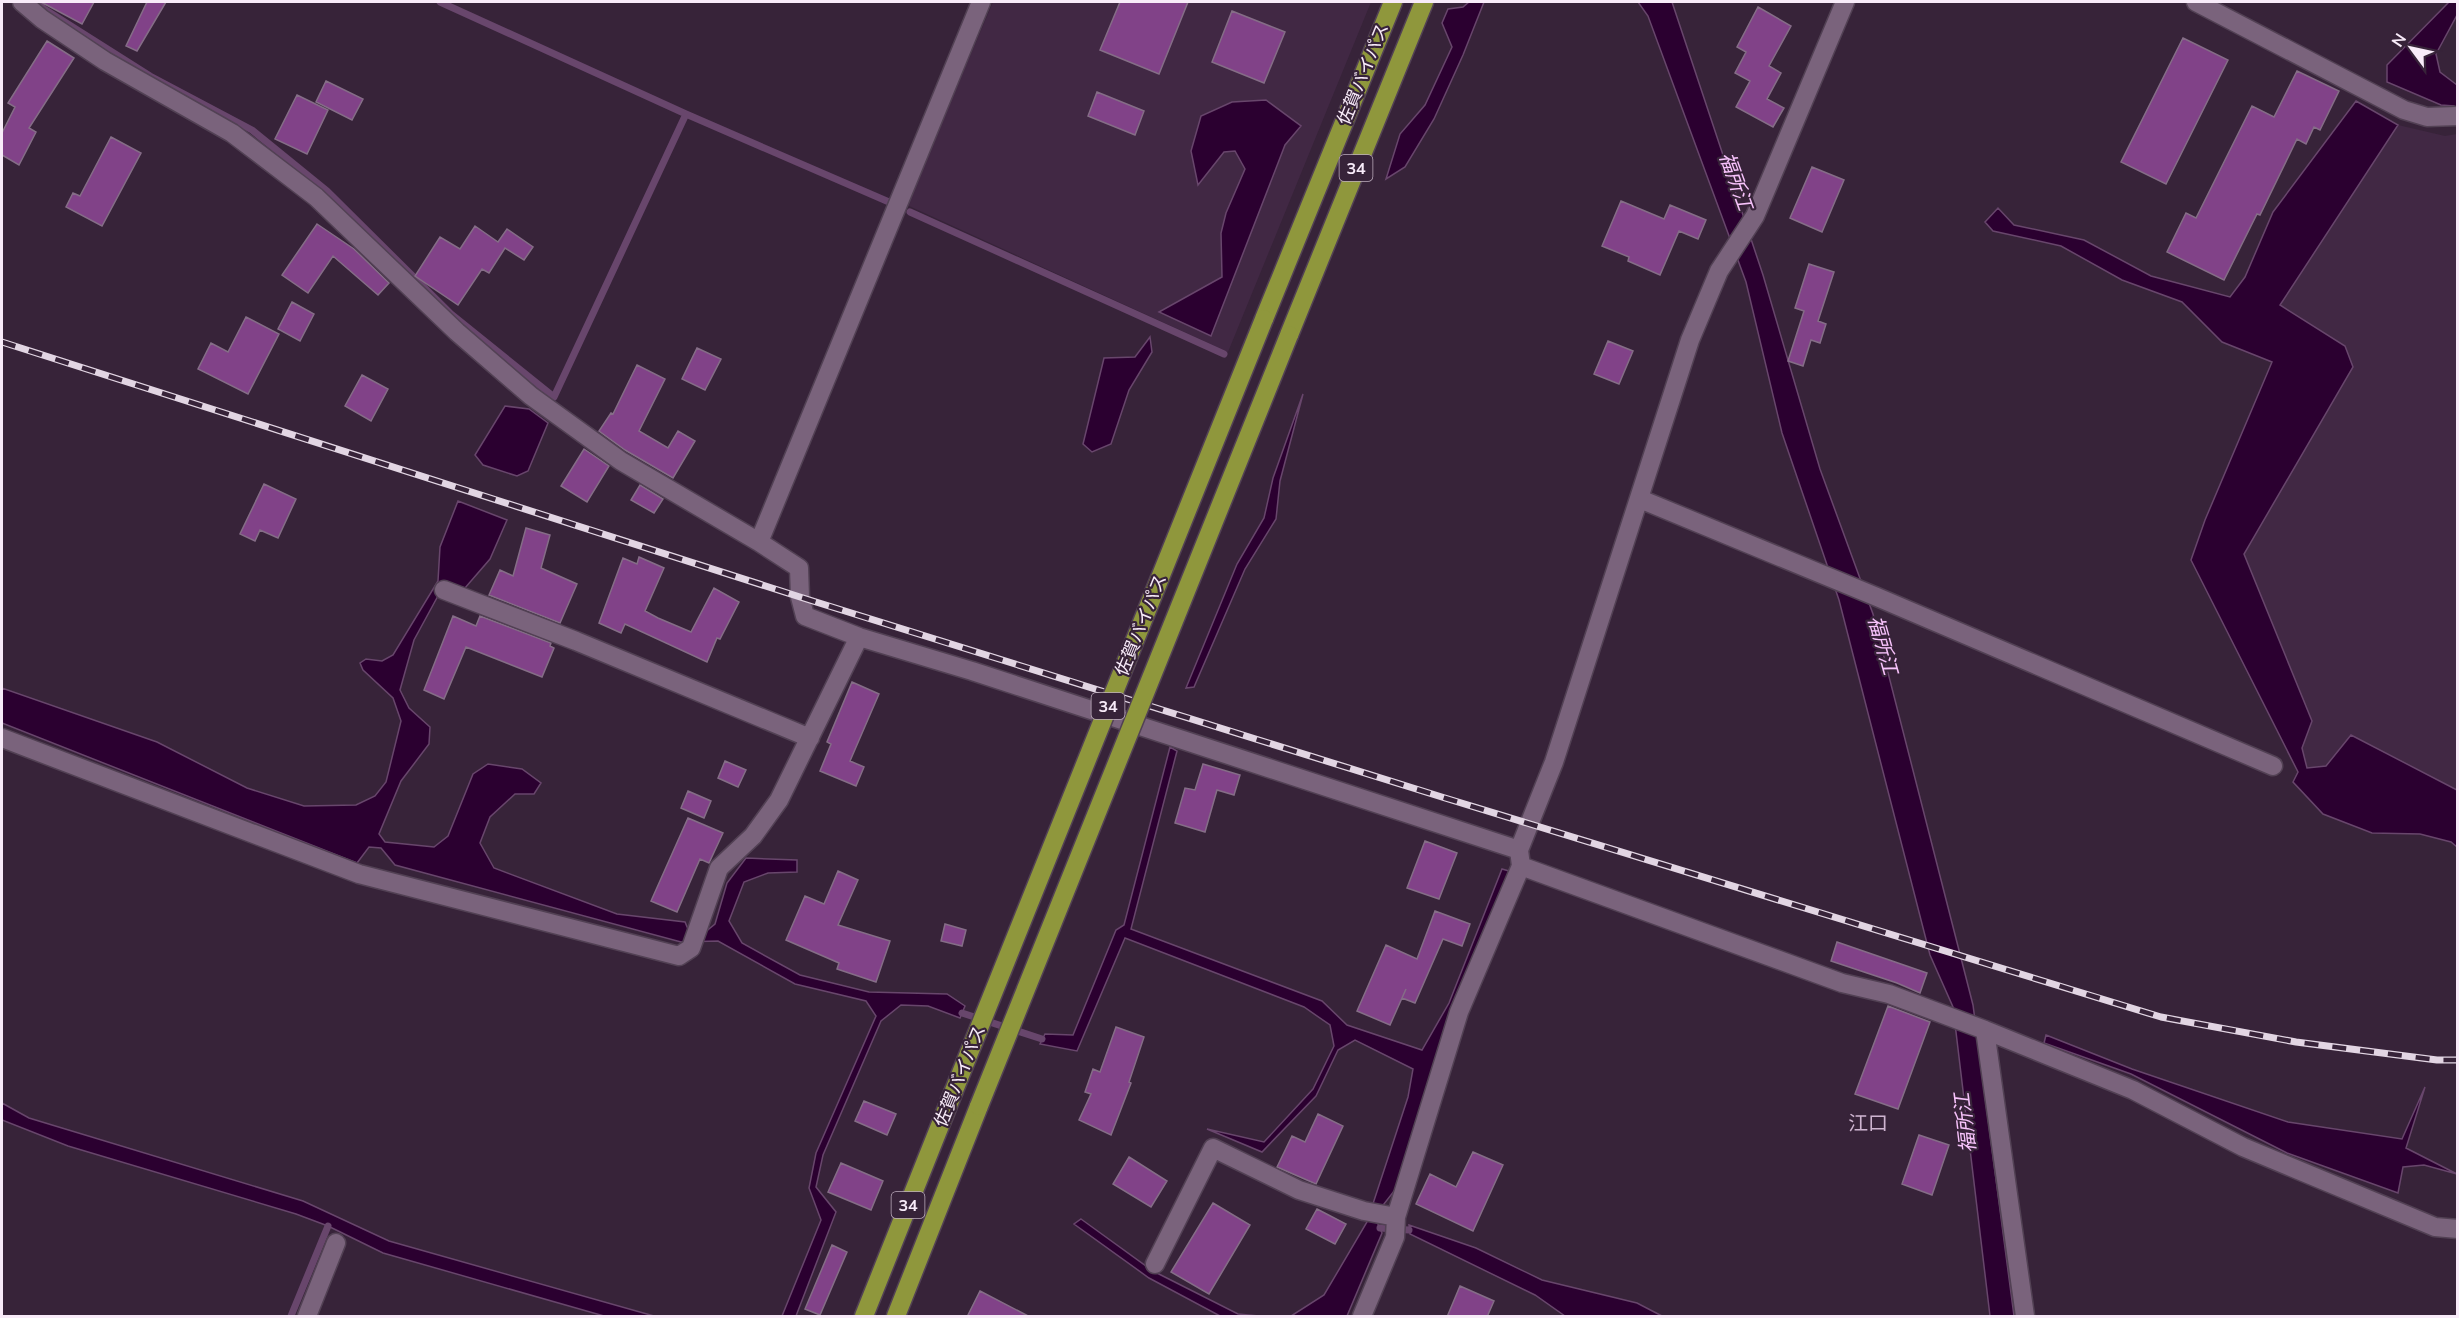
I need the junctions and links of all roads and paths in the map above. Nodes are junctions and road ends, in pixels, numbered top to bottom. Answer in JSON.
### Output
{"nodes":[{"id":1,"x":22,"y":2,"type":"edge"},
{"id":2,"x":981,"y":2,"type":"edge"},
{"id":3,"x":1393,"y":2,"type":"edge"},
{"id":4,"x":1424,"y":2,"type":"edge"},
{"id":5,"x":1845,"y":2,"type":"edge"},
{"id":6,"x":2196,"y":2,"type":"edge"},
{"id":7,"x":2457,"y":116,"type":"edge"},
{"id":8,"x":1640,"y":499,"type":"junction"},
{"id":9,"x":759,"y":542,"type":"junction"},
{"id":10,"x":444,"y":590,"type":"dead end"},
{"id":11,"x":859,"y":637,"type":"junction"},
{"id":12,"x":2,"y":738,"type":"edge"},
{"id":13,"x":810,"y":738,"type":"junction"},
{"id":14,"x":2273,"y":766,"type":"dead end"},
{"id":15,"x":1520,"y":858,"type":"junction"},
{"id":16,"x":1985,"y":1030,"type":"junction"},
{"id":17,"x":1393,"y":1224,"type":"junction"},
{"id":18,"x":2457,"y":1230,"type":"edge"},
{"id":19,"x":336,"y":1243,"type":"dead end"},
{"id":20,"x":1155,"y":1264,"type":"dead end"},
{"id":21,"x":307,"y":1317,"type":"edge"},
{"id":22,"x":864,"y":1317,"type":"edge"},
{"id":23,"x":896,"y":1317,"type":"edge"},
{"id":24,"x":1362,"y":1317,"type":"edge"},
{"id":25,"x":2025,"y":1317,"type":"edge"}],
"edges":[{"from":1,"to":9,"type":"street"},
{"from":2,"to":9,"type":"street"},
{"from":3,"to":22,"type":"highway","name":"佐賀バイパス","number":"34","bridge":true},
{"from":4,"to":23,"type":"highway","name":"佐賀バイパス","number":"34","bridge":true},
{"from":5,"to":8,"type":"street"},
{"from":6,"to":7,"type":"street"},
{"from":8,"to":14,"type":"street"},
{"from":8,"to":15,"type":"street"},
{"from":9,"to":11,"type":"street"},
{"from":10,"to":13,"type":"street"},
{"from":11,"to":13,"type":"street"},
{"from":11,"to":15,"type":"street"},
{"from":12,"to":13,"type":"street"},
{"from":15,"to":16,"type":"street"},
{"from":15,"to":17,"type":"street"},
{"from":16,"to":18,"type":"street"},
{"from":16,"to":25,"type":"street"},
{"from":17,"to":20,"type":"street"},
{"from":17,"to":24,"type":"street"},
{"from":19,"to":21,"type":"street"}]}
